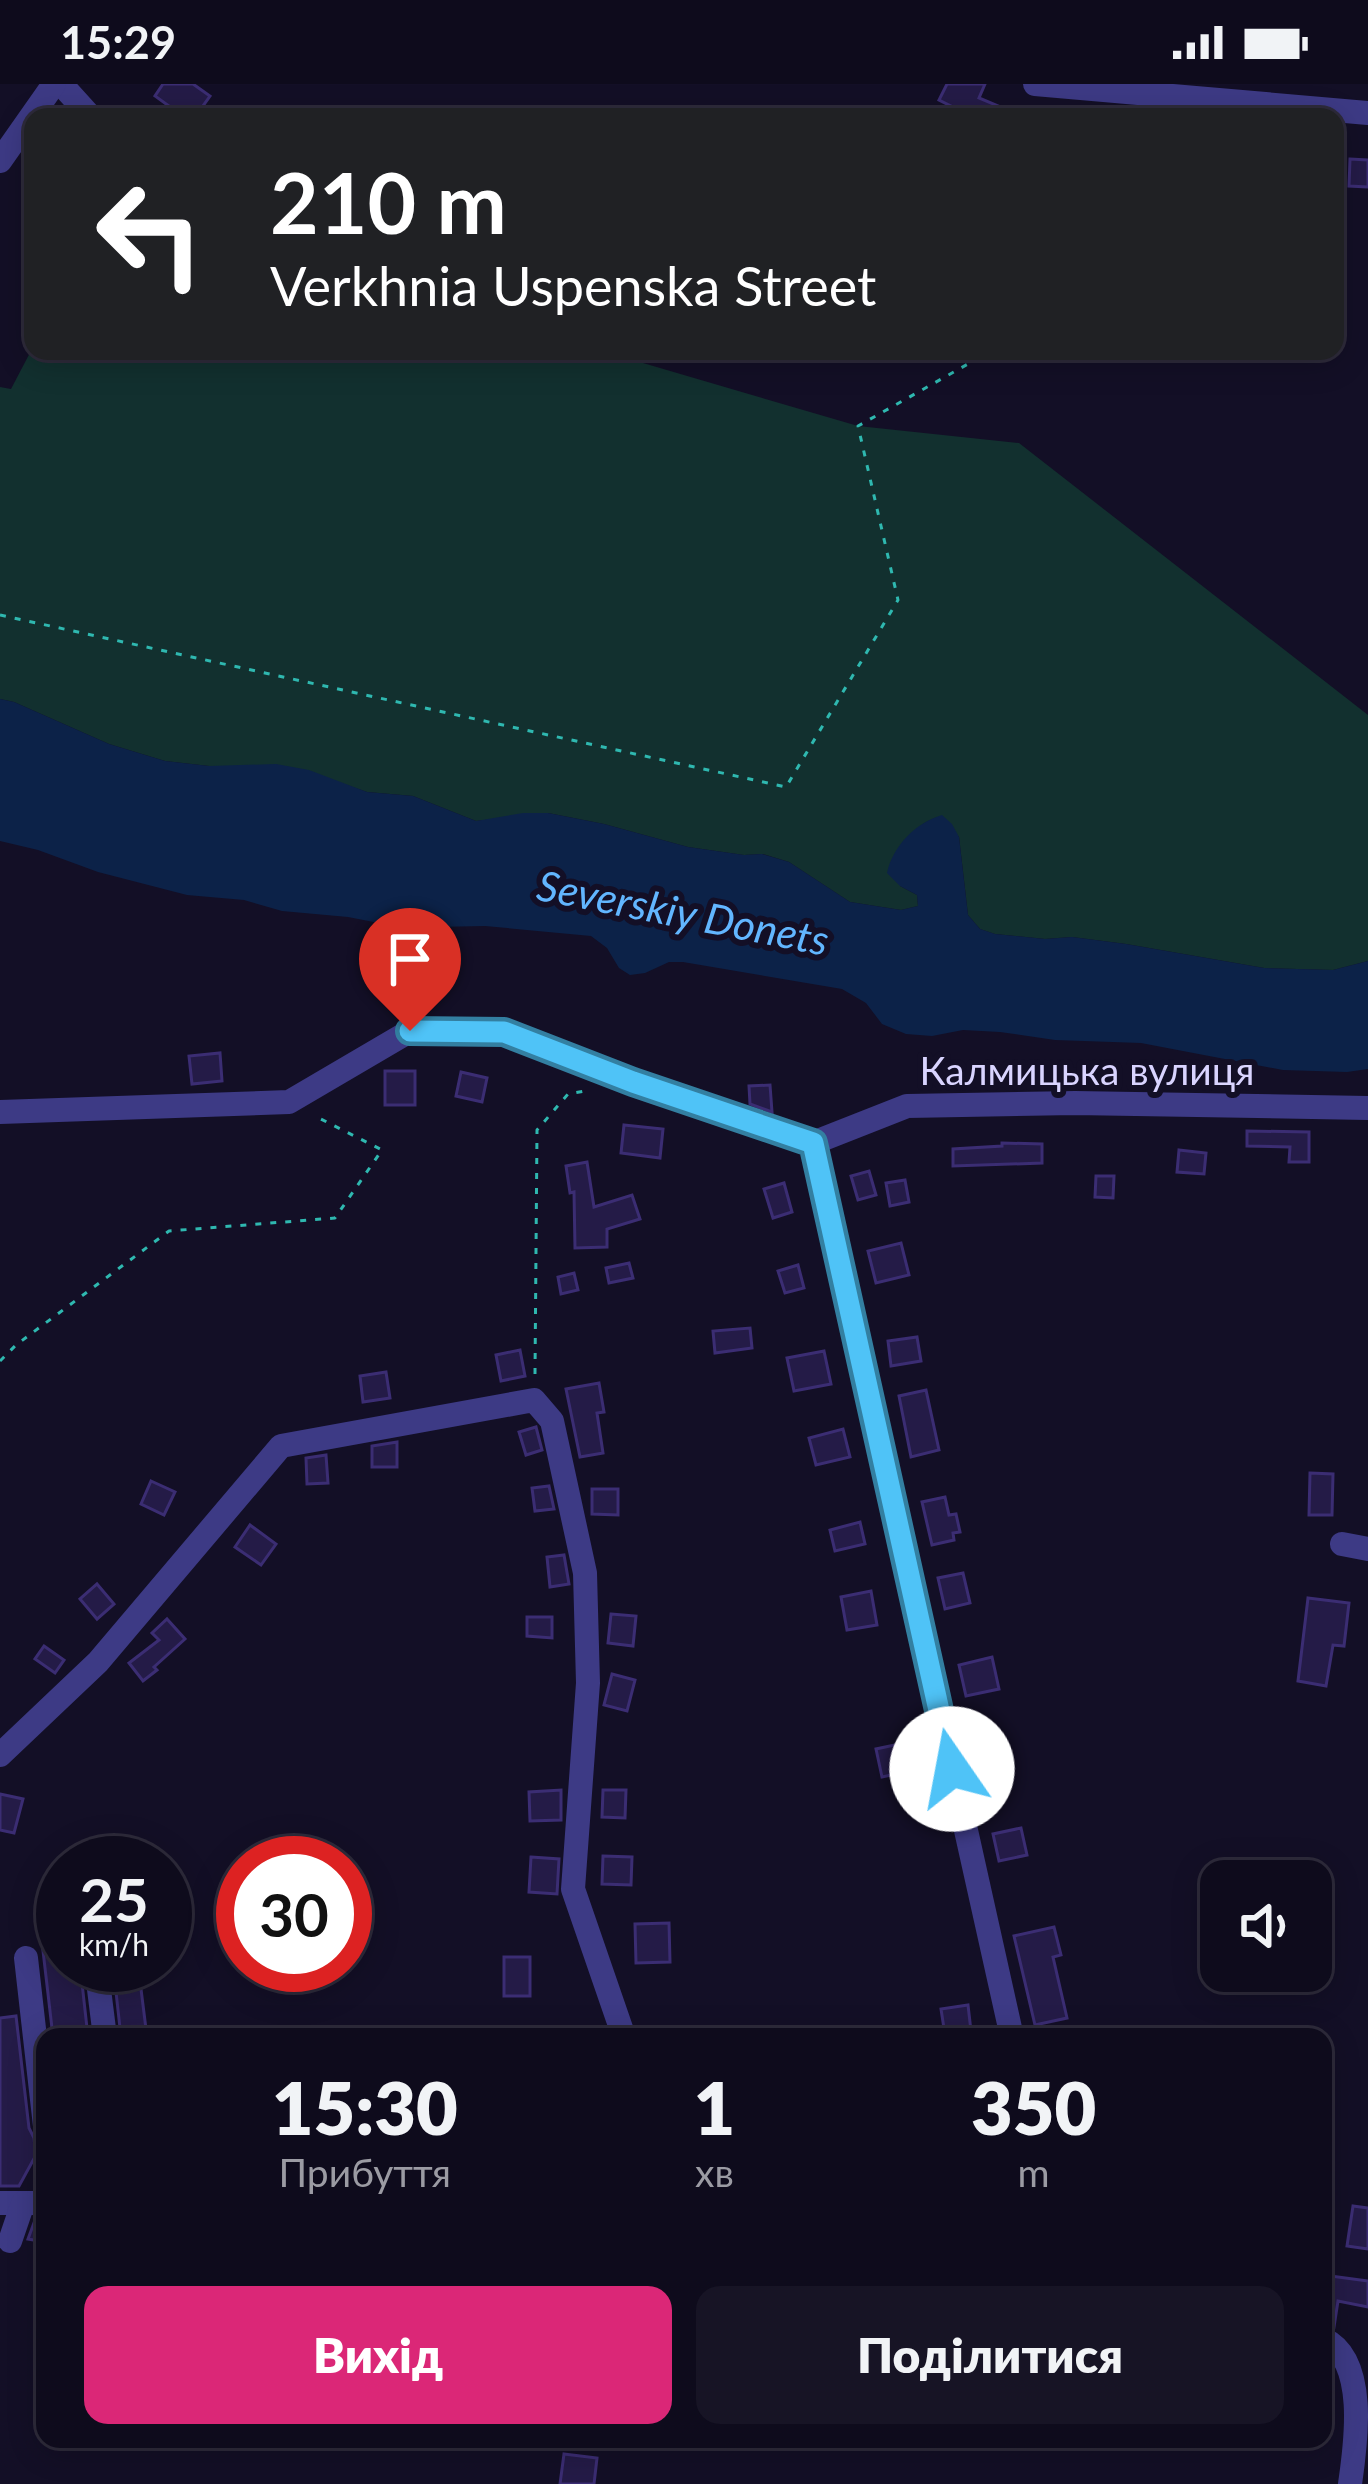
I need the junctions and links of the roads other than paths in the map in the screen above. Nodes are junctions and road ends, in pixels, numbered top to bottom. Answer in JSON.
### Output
{"nodes":[{"id":1,"x":57,"y":84,"type":"edge"},
{"id":2,"x":1035,"y":84,"type":"edge"},
{"id":3,"x":82,"y":108,"type":"edge"},
{"id":4,"x":1311,"y":108,"type":"edge"},
{"id":5,"x":24,"y":128,"type":"edge"},
{"id":6,"x":0,"y":160,"type":"edge"},
{"id":7,"x":1368,"y":1108,"type":"edge"},
{"id":8,"x":0,"y":1112,"type":"edge"},
{"id":9,"x":813,"y":1143,"type":"junction"},
{"id":10,"x":1342,"y":1544,"type":"dead end"},
{"id":11,"x":1368,"y":1549,"type":"edge"},
{"id":12,"x":0,"y":1755,"type":"edge"},
{"id":13,"x":26,"y":1958,"type":"dead end"},
{"id":14,"x":99,"y":1992,"type":"edge"},
{"id":15,"x":104,"y":2028,"type":"edge"},
{"id":16,"x":621,"y":2028,"type":"edge"},
{"id":17,"x":1010,"y":2028,"type":"edge"},
{"id":18,"x":36,"y":2046,"type":"edge"},
{"id":19,"x":23,"y":2203,"type":"edge"},
{"id":20,"x":10,"y":2240,"type":"dead end"},
{"id":21,"x":1332,"y":2342,"type":"edge"},
{"id":22,"x":1350,"y":2484,"type":"edge"}],
"edges":[{"from":1,"to":3,"type":"street"},
{"from":2,"to":4,"type":"street"},
{"from":5,"to":6,"type":"street"},
{"from":7,"to":9,"type":"street","name":"Калмицька вулиця"},
{"from":8,"to":9,"type":"street"},
{"from":9,"to":17,"type":"street"},
{"from":10,"to":11,"type":"street"},
{"from":12,"to":16,"type":"street"},
{"from":13,"to":18,"type":"street"},
{"from":14,"to":15,"type":"street"},
{"from":19,"to":20,"type":"street"},
{"from":21,"to":22,"type":"street"}]}
